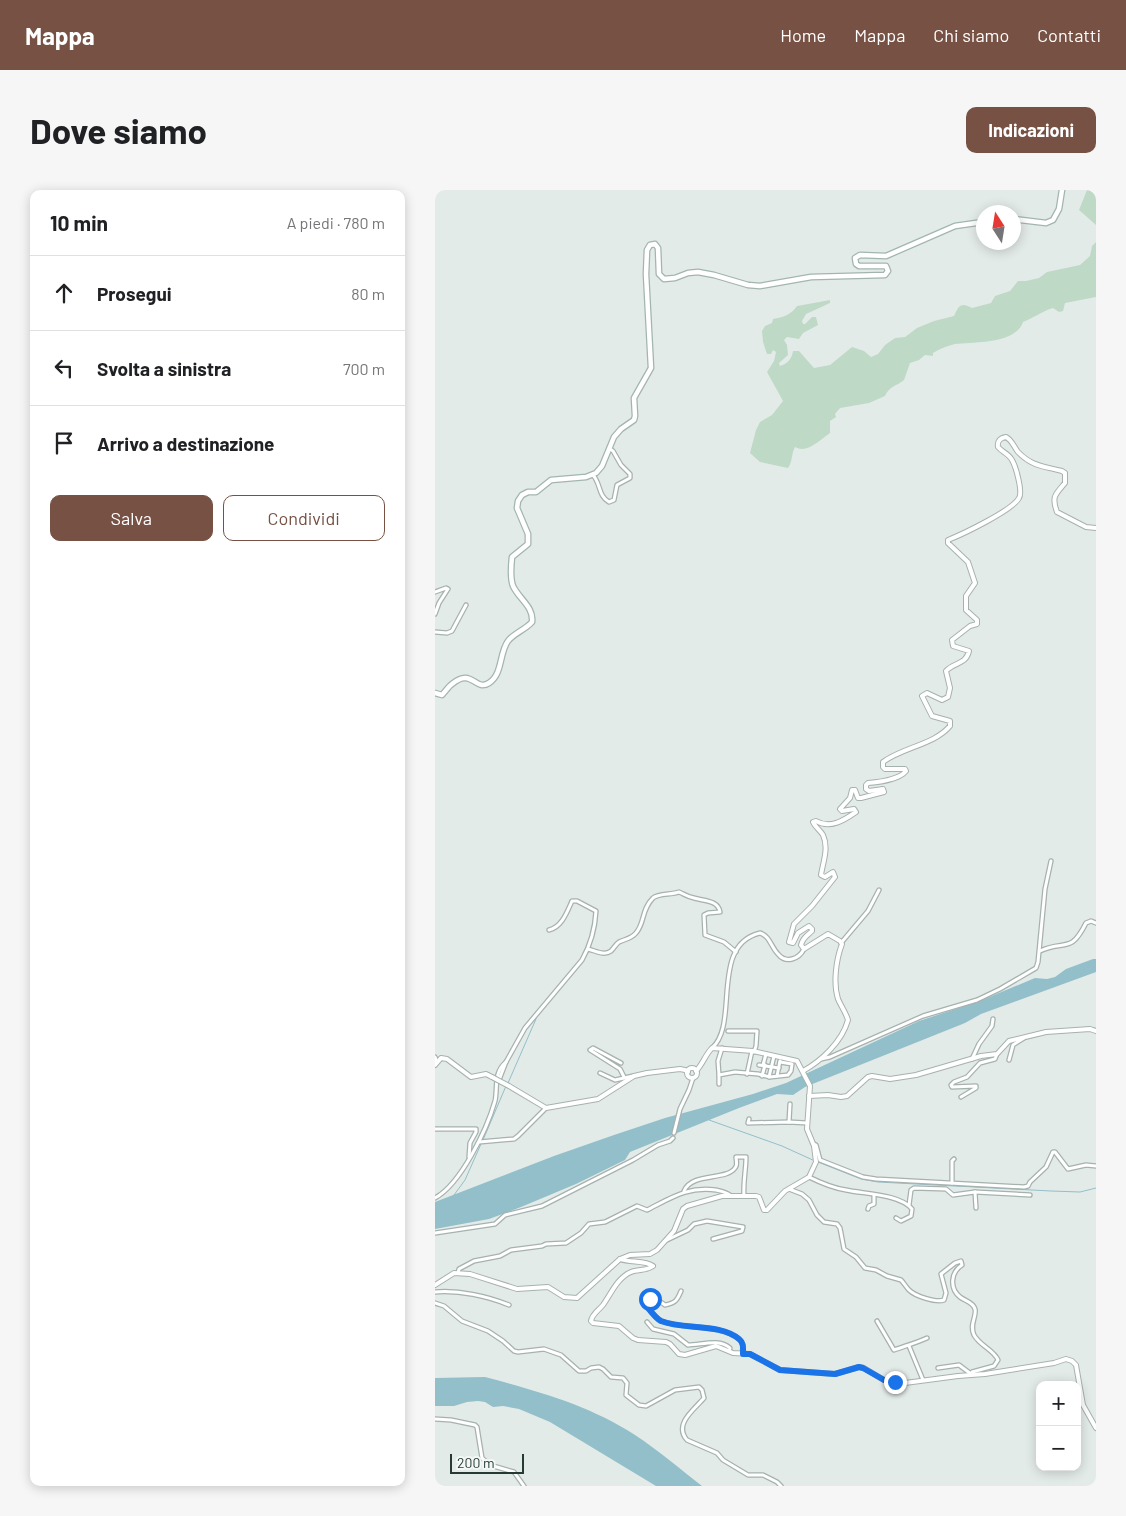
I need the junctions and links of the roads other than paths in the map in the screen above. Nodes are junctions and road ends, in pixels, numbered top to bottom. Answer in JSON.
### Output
{"nodes":[{"id":1,"x":1063,"y":190,"type":"edge"},
{"id":2,"x":1021,"y":220,"type":"edge"},
{"id":3,"x":976,"y":223,"type":"edge"},
{"id":4,"x":610,"y":449,"type":"junction"},
{"id":5,"x":593,"y":475,"type":"junction"},
{"id":6,"x":1096,"y":528,"type":"edge"},
{"id":7,"x":435,"y":592,"type":"edge"},
{"id":8,"x":466,"y":605,"type":"dead end"},
{"id":9,"x":435,"y":614,"type":"edge"},
{"id":10,"x":435,"y":632,"type":"edge"},
{"id":11,"x":435,"y":693,"type":"edge"},
{"id":12,"x":1051,"y":862,"type":"dead end"},
{"id":13,"x":879,"y":890,"type":"dead end"},
{"id":14,"x":1096,"y":923,"type":"edge"},
{"id":15,"x":549,"y":930,"type":"dead end"},
{"id":16,"x":841,"y":943,"type":"junction"},
{"id":17,"x":588,"y":949,"type":"junction"},
{"id":18,"x":804,"y":949,"type":"junction"},
{"id":19,"x":1039,"y":951,"type":"junction"},
{"id":20,"x":736,"y":952,"type":"junction"},
{"id":21,"x":993,"y":1019,"type":"dead end"},
{"id":22,"x":1096,"y":1031,"type":"edge"},
{"id":23,"x":728,"y":1032,"type":"dead end"},
{"id":24,"x":1024,"y":1037,"type":"junction"},
{"id":25,"x":712,"y":1048,"type":"junction"},
{"id":26,"x":722,"y":1048,"type":"junction"},
{"id":27,"x":753,"y":1051,"type":"junction"},
{"id":28,"x":766,"y":1054,"type":"junction"},
{"id":29,"x":997,"y":1054,"type":"junction"},
{"id":30,"x":774,"y":1056,"type":"junction"},
{"id":31,"x":435,"y":1057,"type":"edge"},
{"id":32,"x":972,"y":1059,"type":"junction"},
{"id":33,"x":781,"y":1060,"type":"junction"},
{"id":34,"x":821,"y":1060,"type":"junction"},
{"id":35,"x":1009,"y":1060,"type":"dead end"},
{"id":36,"x":506,"y":1062,"type":"junction"},
{"id":37,"x":436,"y":1063,"type":"edge"},
{"id":38,"x":621,"y":1063,"type":"dead end"},
{"id":39,"x":762,"y":1065,"type":"junction"},
{"id":40,"x":772,"y":1066,"type":"junction"},
{"id":41,"x":779,"y":1068,"type":"junction"},
{"id":42,"x":696,"y":1071,"type":"junction"},
{"id":43,"x":688,"y":1072,"type":"junction"},
{"id":44,"x":803,"y":1072,"type":"junction"},
{"id":45,"x":600,"y":1073,"type":"dead end"},
{"id":46,"x":747,"y":1074,"type":"junction"},
{"id":47,"x":719,"y":1075,"type":"junction"},
{"id":48,"x":634,"y":1076,"type":"junction"},
{"id":49,"x":761,"y":1076,"type":"junction"},
{"id":50,"x":777,"y":1076,"type":"junction"},
{"id":51,"x":624,"y":1077,"type":"junction"},
{"id":52,"x":769,"y":1077,"type":"junction"},
{"id":53,"x":693,"y":1078,"type":"junction"},
{"id":54,"x":499,"y":1080,"type":"junction"},
{"id":55,"x":719,"y":1084,"type":"dead end"},
{"id":56,"x":809,"y":1096,"type":"junction"},
{"id":57,"x":961,"y":1097,"type":"dead end"},
{"id":58,"x":790,"y":1104,"type":"dead end"},
{"id":59,"x":546,"y":1108,"type":"junction"},
{"id":60,"x":749,"y":1119,"type":"dead end"},
{"id":61,"x":789,"y":1122,"type":"junction"},
{"id":62,"x":807,"y":1123,"type":"junction"},
{"id":63,"x":435,"y":1128,"type":"edge"},
{"id":64,"x":675,"y":1133,"type":"dead end"},
{"id":65,"x":673,"y":1138,"type":"dead end"},
{"id":66,"x":479,"y":1142,"type":"junction"},
{"id":67,"x":814,"y":1145,"type":"junction"},
{"id":68,"x":954,"y":1159,"type":"dead end"},
{"id":69,"x":468,"y":1160,"type":"junction"},
{"id":70,"x":1096,"y":1166,"type":"edge"},
{"id":71,"x":809,"y":1177,"type":"junction"},
{"id":72,"x":952,"y":1183,"type":"junction"},
{"id":73,"x":788,"y":1188,"type":"junction"},
{"id":74,"x":684,"y":1191,"type":"junction"},
{"id":75,"x":975,"y":1192,"type":"junction"},
{"id":76,"x":875,"y":1195,"type":"junction"},
{"id":77,"x":1030,"y":1195,"type":"dead end"},
{"id":78,"x":731,"y":1196,"type":"junction"},
{"id":79,"x":744,"y":1196,"type":"junction"},
{"id":80,"x":435,"y":1198,"type":"edge"},
{"id":81,"x":909,"y":1205,"type":"junction"},
{"id":82,"x":976,"y":1208,"type":"dead end"},
{"id":83,"x":868,"y":1209,"type":"dead end"},
{"id":84,"x":896,"y":1218,"type":"dead end"},
{"id":85,"x":435,"y":1233,"type":"edge"},
{"id":86,"x":667,"y":1240,"type":"junction"},
{"id":87,"x":713,"y":1240,"type":"dead end"},
{"id":88,"x":620,"y":1259,"type":"junction"},
{"id":89,"x":458,"y":1273,"type":"junction"},
{"id":90,"x":435,"y":1285,"type":"edge"},
{"id":91,"x":681,"y":1291,"type":"dead end"},
{"id":92,"x":435,"y":1292,"type":"edge"},
{"id":93,"x":435,"y":1303,"type":"edge"},
{"id":94,"x":509,"y":1305,"type":"dead end"},
{"id":95,"x":877,"y":1321,"type":"dead end"},
{"id":96,"x":647,"y":1322,"type":"dead end"},
{"id":97,"x":927,"y":1338,"type":"dead end"},
{"id":98,"x":909,"y":1346,"type":"junction"},
{"id":99,"x":729,"y":1351,"type":"junction"},
{"id":100,"x":743,"y":1354,"type":"junction"},
{"id":101,"x":938,"y":1368,"type":"dead end"},
{"id":102,"x":971,"y":1375,"type":"junction"},
{"id":103,"x":923,"y":1380,"type":"junction"},
{"id":104,"x":435,"y":1419,"type":"edge"},
{"id":105,"x":1096,"y":1428,"type":"edge"},
{"id":106,"x":524,"y":1486,"type":"edge"},
{"id":107,"x":781,"y":1486,"type":"edge"}],
"edges":[{"from":1,"to":2,"type":"main road"},
{"from":3,"to":4,"type":"main road"},
{"from":4,"to":5,"type":"main road"},
{"from":4,"to":5,"type":"street"},
{"from":5,"to":11,"type":"main road"},
{"from":6,"to":18,"type":"street"},
{"from":7,"to":9,"type":"street"},
{"from":8,"to":10,"type":"street"},
{"from":12,"to":19,"type":"street"},
{"from":13,"to":16,"type":"street"},
{"from":14,"to":19,"type":"street"},
{"from":15,"to":17,"type":"street"},
{"from":16,"to":18,"type":"street"},
{"from":16,"to":34,"type":"street"},
{"from":17,"to":20,"type":"street"},
{"from":17,"to":36,"type":"street"},
{"from":18,"to":20,"type":"street"},
{"from":19,"to":34,"type":"street"},
{"from":20,"to":25,"type":"street"},
{"from":21,"to":32,"type":"street"},
{"from":22,"to":24,"type":"street"},
{"from":23,"to":27,"type":"street"},
{"from":24,"to":29,"type":"street"},
{"from":24,"to":35,"type":"street"},
{"from":25,"to":26,"type":"street"},
{"from":25,"to":42,"type":"street"},
{"from":26,"to":27,"type":"street"},
{"from":26,"to":47,"type":"street"},
{"from":27,"to":28,"type":"street"},
{"from":27,"to":46,"type":"street"},
{"from":28,"to":30,"type":"street"},
{"from":28,"to":39,"type":"street"},
{"from":29,"to":32,"type":"street"},
{"from":29,"to":57,"type":"street"},
{"from":30,"to":33,"type":"street"},
{"from":30,"to":40,"type":"street"},
{"from":31,"to":37,"type":"street"},
{"from":32,"to":56,"type":"street"},
{"from":33,"to":41,"type":"street"},
{"from":33,"to":44,"type":"street"},
{"from":33,"to":50,"type":"street"},
{"from":34,"to":44,"type":"street"},
{"from":36,"to":54,"type":"street"},
{"from":36,"to":66,"type":"street"},
{"from":37,"to":54,"type":"street","bridge":true},
{"from":38,"to":51,"type":"street"},
{"from":39,"to":40,"type":"street"},
{"from":39,"to":49,"type":"street"},
{"from":40,"to":41,"type":"street"},
{"from":40,"to":52,"type":"street"},
{"from":41,"to":50,"type":"street"},
{"from":42,"to":43,"type":"street"},
{"from":42,"to":53,"type":"street"},
{"from":43,"to":48,"type":"street"},
{"from":43,"to":53,"type":"street"},
{"from":44,"to":56,"type":"street"},
{"from":45,"to":51,"type":"street"},
{"from":46,"to":47,"type":"street"},
{"from":46,"to":49,"type":"street"},
{"from":47,"to":55,"type":"street"},
{"from":48,"to":51,"type":"street"},
{"from":48,"to":59,"type":"street"},
{"from":49,"to":52,"type":"street"},
{"from":50,"to":52,"type":"street"},
{"from":53,"to":64,"type":"street"},
{"from":54,"to":59,"type":"street","bridge":true},
{"from":56,"to":62,"type":"street"},
{"from":58,"to":61,"type":"street"},
{"from":59,"to":66,"type":"street"},
{"from":60,"to":61,"type":"street"},
{"from":61,"to":62,"type":"street"},
{"from":62,"to":67,"type":"street"},
{"from":63,"to":69,"type":"street"},
{"from":65,"to":85,"type":"street"},
{"from":66,"to":69,"type":"street"},
{"from":67,"to":71,"type":"street"},
{"from":67,"to":72,"type":"street"},
{"from":68,"to":72,"type":"street"},
{"from":69,"to":80,"type":"street"},
{"from":70,"to":72,"type":"street"},
{"from":71,"to":73,"type":"street"},
{"from":71,"to":76,"type":"street"},
{"from":73,"to":79,"type":"street"},
{"from":73,"to":102,"type":"street"},
{"from":74,"to":78,"type":"street"},
{"from":74,"to":79,"type":"street"},
{"from":74,"to":89,"type":"street"},
{"from":75,"to":77,"type":"street"},
{"from":75,"to":81,"type":"street"},
{"from":75,"to":82,"type":"street"},
{"from":76,"to":81,"type":"street"},
{"from":76,"to":83,"type":"street"},
{"from":78,"to":79,"type":"street"},
{"from":78,"to":86,"type":"street"},
{"from":81,"to":84,"type":"street"},
{"from":86,"to":87,"type":"street"},
{"from":86,"to":88,"type":"street"},
{"from":88,"to":89,"type":"street"},
{"from":88,"to":99,"type":"street"},
{"from":89,"to":90,"type":"street"},
{"from":91,"to":100,"type":"street"},
{"from":92,"to":94,"type":"street"},
{"from":93,"to":107,"type":"street"},
{"from":95,"to":98,"type":"street"},
{"from":96,"to":99,"type":"street"},
{"from":97,"to":98,"type":"street"},
{"from":98,"to":103,"type":"street"},
{"from":99,"to":100,"type":"street"},
{"from":100,"to":103,"type":"street"},
{"from":101,"to":102,"type":"street"},
{"from":102,"to":103,"type":"street"},
{"from":102,"to":105,"type":"street"},
{"from":104,"to":106,"type":"street"}]}
